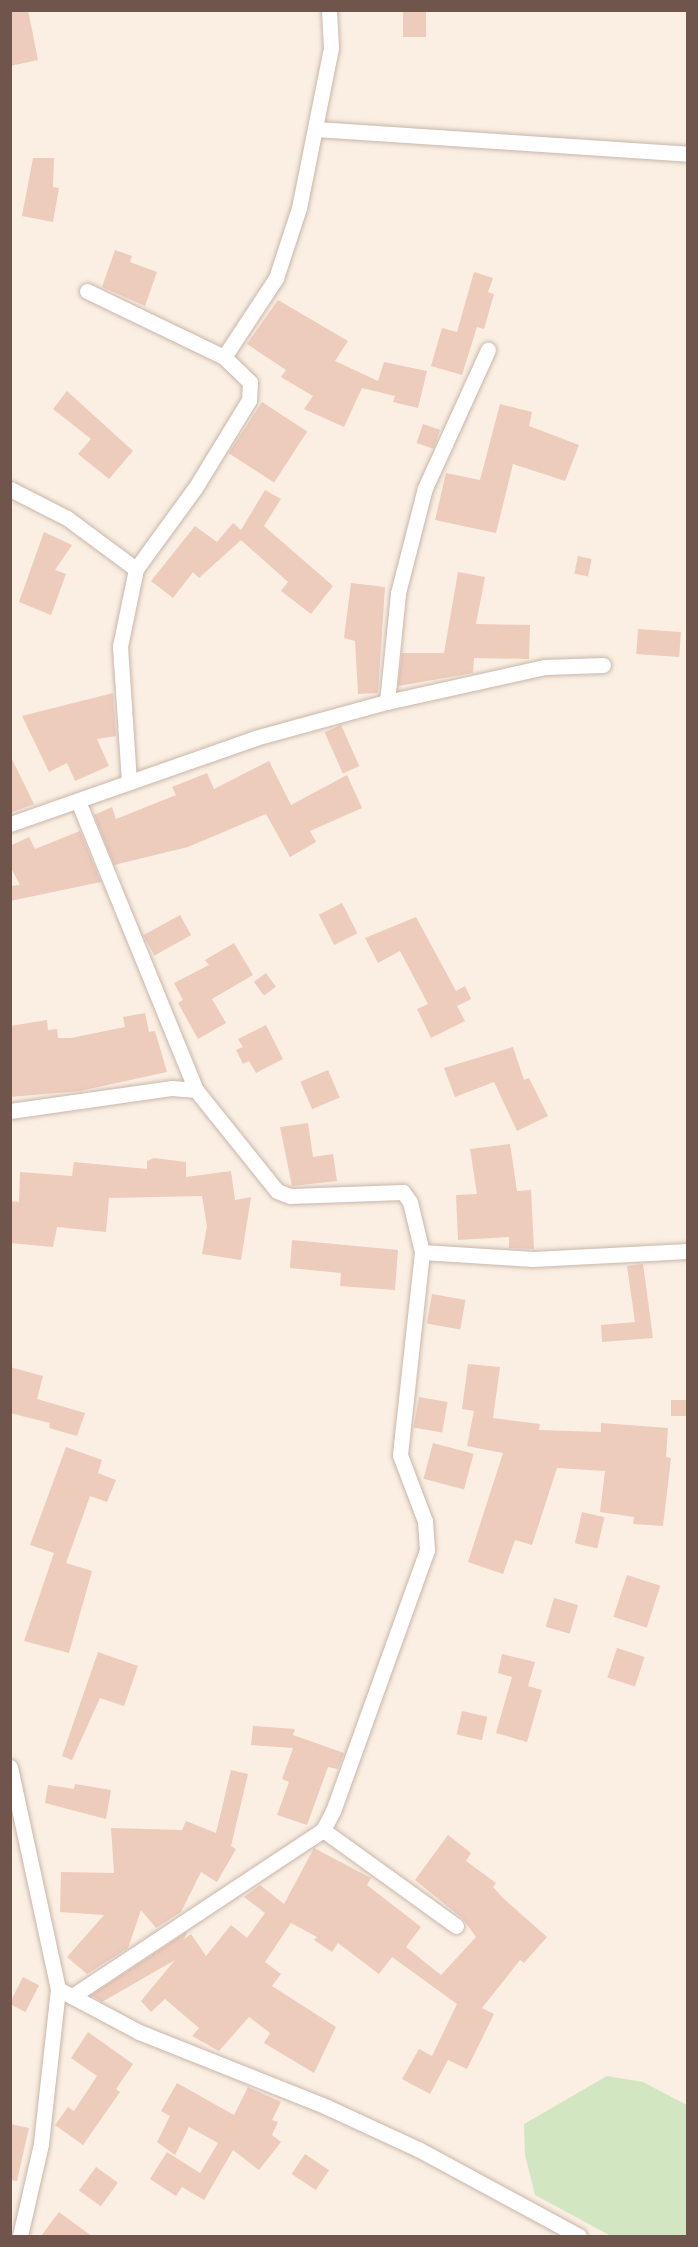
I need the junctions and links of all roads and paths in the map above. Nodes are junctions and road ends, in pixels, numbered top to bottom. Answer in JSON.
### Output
{"nodes":[{"id":1,"x":329,"y":10,"type":"edge"},
{"id":2,"x":316,"y":129,"type":"junction"},
{"id":3,"x":687,"y":154,"type":"edge"},
{"id":4,"x":87,"y":291,"type":"dead end"},
{"id":5,"x":488,"y":350,"type":"dead end"},
{"id":6,"x":224,"y":357,"type":"junction"},
{"id":7,"x":10,"y":489,"type":"edge"},
{"id":8,"x":136,"y":569,"type":"junction"},
{"id":9,"x":603,"y":665,"type":"dead end"},
{"id":10,"x":387,"y":702,"type":"junction"},
{"id":11,"x":129,"y":781,"type":"junction"},
{"id":12,"x":78,"y":801,"type":"junction"},
{"id":13,"x":10,"y":824,"type":"edge"},
{"id":14,"x":196,"y":1090,"type":"junction"},
{"id":15,"x":10,"y":1111,"type":"edge"},
{"id":16,"x":687,"y":1251,"type":"edge"},
{"id":17,"x":422,"y":1252,"type":"junction"},
{"id":18,"x":10,"y":1767,"type":"edge"},
{"id":19,"x":323,"y":1830,"type":"junction"},
{"id":20,"x":456,"y":1926,"type":"dead end"},
{"id":21,"x":65,"y":1992,"type":"junction"},
{"id":22,"x":20,"y":2236,"type":"edge"},
{"id":23,"x":579,"y":2236,"type":"edge"}],
"edges":[{"from":1,"to":2,"type":"street"},
{"from":2,"to":3,"type":"street"},
{"from":2,"to":6,"type":"street"},
{"from":4,"to":6,"type":"street"},
{"from":5,"to":10,"type":"street"},
{"from":6,"to":8,"type":"street"},
{"from":7,"to":8,"type":"street"},
{"from":8,"to":11,"type":"street"},
{"from":9,"to":10,"type":"street"},
{"from":10,"to":11,"type":"street"},
{"from":11,"to":12,"type":"street"},
{"from":12,"to":13,"type":"street"},
{"from":12,"to":14,"type":"street"},
{"from":14,"to":15,"type":"street"},
{"from":14,"to":17,"type":"street"},
{"from":16,"to":17,"type":"street"},
{"from":17,"to":19,"type":"street"},
{"from":18,"to":21,"type":"street"},
{"from":19,"to":20,"type":"street"},
{"from":19,"to":21,"type":"street"},
{"from":21,"to":22,"type":"street"},
{"from":21,"to":23,"type":"street"}]}
